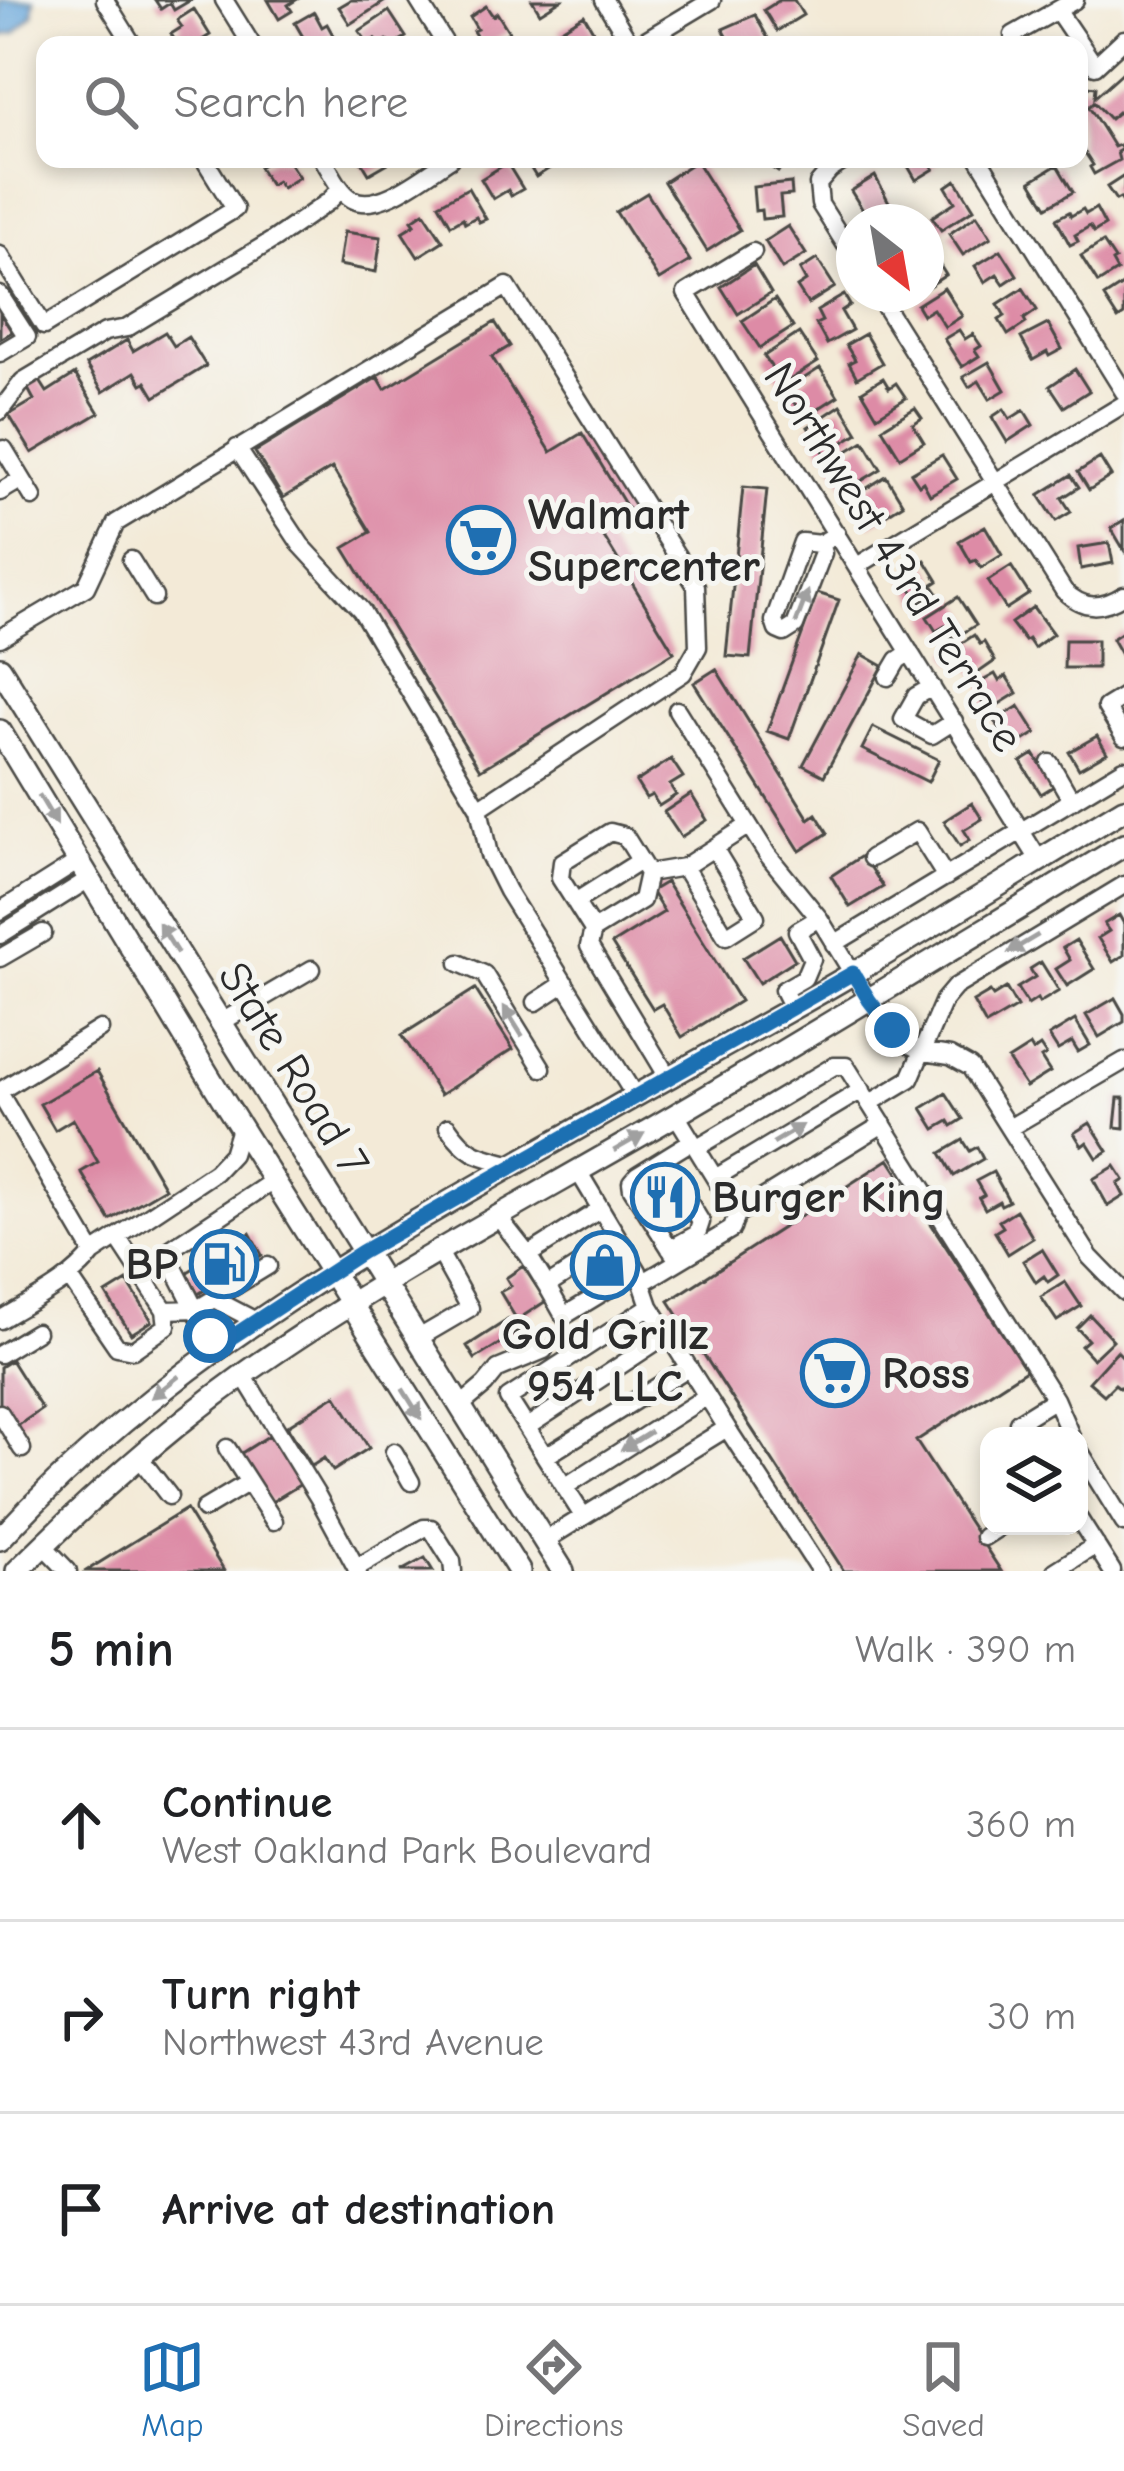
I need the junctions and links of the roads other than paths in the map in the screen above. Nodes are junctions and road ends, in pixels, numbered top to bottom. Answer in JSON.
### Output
{"nodes":[{"id":1,"x":105,"y":0,"type":"edge"},
{"id":2,"x":224,"y":0,"type":"edge"},
{"id":3,"x":418,"y":0,"type":"edge"},
{"id":4,"x":604,"y":0,"type":"edge"},
{"id":5,"x":712,"y":0,"type":"edge"},
{"id":6,"x":1075,"y":0,"type":"edge"},
{"id":7,"x":1057,"y":10,"type":"junction"},
{"id":8,"x":1013,"y":34,"type":"dead end"},
{"id":9,"x":127,"y":36,"type":"edge"},
{"id":10,"x":246,"y":36,"type":"edge"},
{"id":11,"x":440,"y":36,"type":"edge"},
{"id":12,"x":628,"y":36,"type":"edge"},
{"id":13,"x":650,"y":36,"type":"edge"},
{"id":14,"x":1075,"y":36,"type":"edge"},
{"id":15,"x":1124,"y":39,"type":"edge"},
{"id":16,"x":1088,"y":56,"type":"edge"},
{"id":17,"x":210,"y":168,"type":"edge"},
{"id":18,"x":329,"y":168,"type":"edge"},
{"id":19,"x":435,"y":168,"type":"edge"},
{"id":20,"x":833,"y":168,"type":"edge"},
{"id":21,"x":986,"y":168,"type":"edge"},
{"id":22,"x":341,"y":188,"type":"junction"},
{"id":23,"x":836,"y":229,"type":"edge"},
{"id":24,"x":753,"y":252,"type":"dead end"},
{"id":25,"x":0,"y":255,"type":"edge"},
{"id":26,"x":0,"y":295,"type":"edge"},
{"id":27,"x":888,"y":312,"type":"edge"},
{"id":28,"x":0,"y":353,"type":"edge"},
{"id":29,"x":1124,"y":392,"type":"edge"},
{"id":30,"x":1124,"y":404,"type":"edge"},
{"id":31,"x":0,"y":411,"type":"edge"},
{"id":32,"x":1,"y":448,"type":"edge"},
{"id":33,"x":237,"y":448,"type":"junction"},
{"id":34,"x":22,"y":478,"type":"junction"},
{"id":35,"x":995,"y":483,"type":"junction"},
{"id":36,"x":0,"y":492,"type":"edge"},
{"id":37,"x":33,"y":497,"type":"dead end"},
{"id":38,"x":837,"y":534,"type":"junction"},
{"id":39,"x":820,"y":544,"type":"junction"},
{"id":40,"x":131,"y":560,"type":"dead end"},
{"id":41,"x":857,"y":566,"type":"junction"},
{"id":42,"x":1124,"y":595,"type":"edge"},
{"id":43,"x":154,"y":597,"type":"dead end"},
{"id":44,"x":0,"y":638,"type":"edge"},
{"id":45,"x":910,"y":652,"type":"junction"},
{"id":46,"x":0,"y":668,"type":"edge"},
{"id":47,"x":889,"y":677,"type":"dead end"},
{"id":48,"x":932,"y":687,"type":"junction"},
{"id":49,"x":1124,"y":696,"type":"edge"},
{"id":50,"x":677,"y":710,"type":"dead end"},
{"id":51,"x":954,"y":721,"type":"junction"},
{"id":52,"x":0,"y":731,"type":"edge"},
{"id":53,"x":1124,"y":737,"type":"edge"},
{"id":54,"x":1050,"y":763,"type":"dead end"},
{"id":55,"x":1124,"y":769,"type":"edge"},
{"id":56,"x":1072,"y":801,"type":"junction"},
{"id":57,"x":479,"y":808,"type":"junction"},
{"id":58,"x":1124,"y":809,"type":"edge"},
{"id":59,"x":749,"y":825,"type":"junction"},
{"id":60,"x":1022,"y":832,"type":"junction"},
{"id":61,"x":1124,"y":845,"type":"edge"},
{"id":62,"x":714,"y":848,"type":"junction"},
{"id":63,"x":872,"y":858,"type":"dead end"},
{"id":64,"x":1039,"y":860,"type":"junction"},
{"id":65,"x":644,"y":867,"type":"junction"},
{"id":66,"x":684,"y":867,"type":"junction"},
{"id":67,"x":84,"y":870,"type":"junction"},
{"id":68,"x":946,"y":877,"type":"junction"},
{"id":69,"x":1124,"y":885,"type":"edge"},
{"id":70,"x":1057,"y":886,"type":"junction"},
{"id":71,"x":575,"y":902,"type":"junction"},
{"id":72,"x":0,"y":910,"type":"edge"},
{"id":73,"x":1073,"y":915,"type":"junction"},
{"id":74,"x":819,"y":918,"type":"junction"},
{"id":75,"x":592,"y":930,"type":"junction"},
{"id":76,"x":43,"y":933,"type":"dead end"},
{"id":77,"x":0,"y":935,"type":"edge"},
{"id":78,"x":834,"y":944,"type":"junction"},
{"id":79,"x":3,"y":956,"type":"edge"},
{"id":80,"x":459,"y":963,"type":"dead end"},
{"id":81,"x":311,"y":969,"type":"dead end"},
{"id":82,"x":853,"y":973,"type":"junction"},
{"id":83,"x":565,"y":983,"type":"junction"},
{"id":84,"x":869,"y":1000,"type":"junction"},
{"id":85,"x":536,"y":1002,"type":"dead end"},
{"id":86,"x":792,"y":1008,"type":"junction"},
{"id":87,"x":220,"y":1024,"type":"junction"},
{"id":88,"x":100,"y":1029,"type":"dead end"},
{"id":89,"x":924,"y":1052,"type":"junction"},
{"id":90,"x":1124,"y":1061,"type":"edge"},
{"id":91,"x":542,"y":1068,"type":"dead end"},
{"id":92,"x":668,"y":1077,"type":"junction"},
{"id":93,"x":0,"y":1093,"type":"edge"},
{"id":94,"x":635,"y":1096,"type":"junction"},
{"id":95,"x":866,"y":1097,"type":"junction"},
{"id":96,"x":676,"y":1115,"type":"junction"},
{"id":97,"x":883,"y":1124,"type":"junction"},
{"id":98,"x":448,"y":1127,"type":"dead end"},
{"id":99,"x":240,"y":1128,"type":"junction"},
{"id":100,"x":1009,"y":1128,"type":"junction"},
{"id":101,"x":694,"y":1145,"type":"junction"},
{"id":102,"x":663,"y":1159,"type":"junction"},
{"id":103,"x":514,"y":1165,"type":"junction"},
{"id":104,"x":578,"y":1171,"type":"junction"},
{"id":105,"x":715,"y":1178,"type":"junction"},
{"id":106,"x":273,"y":1181,"type":"junction"},
{"id":107,"x":601,"y":1209,"type":"junction"},
{"id":108,"x":736,"y":1214,"type":"junction"},
{"id":109,"x":498,"y":1217,"type":"junction"},
{"id":110,"x":117,"y":1237,"type":"junction"},
{"id":111,"x":619,"y":1240,"type":"junction"},
{"id":112,"x":93,"y":1252,"type":"junction"},
{"id":113,"x":362,"y":1252,"type":"junction"},
{"id":114,"x":439,"y":1252,"type":"junction"},
{"id":115,"x":529,"y":1255,"type":"junction"},
{"id":116,"x":674,"y":1255,"type":"junction"},
{"id":117,"x":268,"y":1266,"type":"dead end"},
{"id":118,"x":329,"y":1272,"type":"junction"},
{"id":119,"x":69,"y":1277,"type":"junction"},
{"id":120,"x":640,"y":1277,"type":"junction"},
{"id":121,"x":383,"y":1285,"type":"junction"},
{"id":122,"x":548,"y":1286,"type":"junction"},
{"id":123,"x":1124,"y":1292,"type":"edge"},
{"id":124,"x":214,"y":1298,"type":"junction"},
{"id":125,"x":350,"y":1305,"type":"junction"},
{"id":126,"x":650,"y":1306,"type":"junction"},
{"id":127,"x":197,"y":1309,"type":"junction"},
{"id":128,"x":165,"y":1310,"type":"junction"},
{"id":129,"x":0,"y":1319,"type":"edge"},
{"id":130,"x":256,"y":1321,"type":"junction"},
{"id":131,"x":36,"y":1332,"type":"dead end"},
{"id":132,"x":668,"y":1334,"type":"junction"},
{"id":133,"x":417,"y":1339,"type":"junction"},
{"id":134,"x":215,"y":1348,"type":"junction"},
{"id":135,"x":544,"y":1350,"type":"dead end"},
{"id":136,"x":0,"y":1354,"type":"edge"},
{"id":137,"x":689,"y":1367,"type":"junction"},
{"id":138,"x":243,"y":1375,"type":"junction"},
{"id":139,"x":486,"y":1384,"type":"junction"},
{"id":140,"x":707,"y":1396,"type":"junction"},
{"id":141,"x":508,"y":1398,"type":"junction"},
{"id":142,"x":1055,"y":1399,"type":"junction"},
{"id":143,"x":459,"y":1407,"type":"junction"},
{"id":144,"x":0,"y":1413,"type":"edge"},
{"id":145,"x":527,"y":1427,"type":"junction"},
{"id":146,"x":1021,"y":1427,"type":"edge"},
{"id":147,"x":1067,"y":1427,"type":"edge"},
{"id":148,"x":727,"y":1428,"type":"junction"},
{"id":149,"x":227,"y":1448,"type":"dead end"},
{"id":150,"x":22,"y":1449,"type":"dead end"},
{"id":151,"x":394,"y":1452,"type":"dead end"},
{"id":152,"x":546,"y":1456,"type":"junction"},
{"id":153,"x":139,"y":1457,"type":"junction"},
{"id":154,"x":1088,"y":1464,"type":"edge"},
{"id":155,"x":411,"y":1482,"type":"dead end"},
{"id":156,"x":249,"y":1483,"type":"junction"},
{"id":157,"x":566,"y":1486,"type":"junction"},
{"id":158,"x":169,"y":1496,"type":"dead end"},
{"id":159,"x":204,"y":1509,"type":"dead end"},
{"id":160,"x":584,"y":1516,"type":"junction"},
{"id":161,"x":274,"y":1521,"type":"dead end"},
{"id":162,"x":1124,"y":1522,"type":"edge"},
{"id":163,"x":1088,"y":1533,"type":"edge"},
{"id":164,"x":987,"y":1535,"type":"edge"},
{"id":165,"x":984,"y":1537,"type":"dead end"},
{"id":166,"x":0,"y":1539,"type":"edge"},
{"id":167,"x":544,"y":1541,"type":"junction"},
{"id":168,"x":43,"y":1545,"type":"junction"},
{"id":169,"x":1096,"y":1545,"type":"junction"},
{"id":170,"x":1115,"y":1564,"type":"edge"},
{"id":171,"x":357,"y":1570,"type":"edge"},
{"id":172,"x":16,"y":1571,"type":"edge"},
{"id":173,"x":68,"y":1571,"type":"edge"},
{"id":174,"x":453,"y":1571,"type":"edge"},
{"id":175,"x":519,"y":1571,"type":"edge"},
{"id":176,"x":563,"y":1571,"type":"edge"},
{"id":177,"x":820,"y":1571,"type":"edge"},
{"id":178,"x":1055,"y":1571,"type":"edge"}],
"edges":[{"from":1,"to":9,"type":"street"},
{"from":2,"to":10,"type":"street"},
{"from":3,"to":11,"type":"street"},
{"from":4,"to":12,"type":"street"},
{"from":5,"to":13,"type":"street"},
{"from":6,"to":7,"type":"street"},
{"from":7,"to":8,"type":"street"},
{"from":7,"to":14,"type":"street"},
{"from":15,"to":16,"type":"street"},
{"from":17,"to":25,"type":"street"},
{"from":18,"to":22,"type":"street"},
{"from":19,"to":22,"type":"street"},
{"from":20,"to":23,"type":"street"},
{"from":21,"to":29,"type":"street"},
{"from":22,"to":31,"type":"street"},
{"from":24,"to":38,"type":"street","name":"Northwest 43rd Terrace"},
{"from":26,"to":28,"type":"street"},
{"from":27,"to":35,"type":"street"},
{"from":30,"to":35,"type":"street"},
{"from":32,"to":34,"type":"street"},
{"from":33,"to":44,"type":"street"},
{"from":33,"to":57,"type":"street"},
{"from":33,"to":57,"type":"street"},
{"from":34,"to":36,"type":"street"},
{"from":34,"to":37,"type":"street"},
{"from":35,"to":41,"type":"street"},
{"from":35,"to":42,"type":"street"},
{"from":38,"to":39,"type":"street"},
{"from":38,"to":41,"type":"street","name":"Northwest 43rd Terrace"},
{"from":39,"to":39,"type":"street","one_way":true},
{"from":40,"to":43,"type":"street"},
{"from":41,"to":45,"type":"street","name":"Northwest 43rd Terrace"},
{"from":45,"to":47,"type":"street"},
{"from":45,"to":48,"type":"street","name":"Northwest 43rd Terrace"},
{"from":87,"to":46,"type":"main road","name":"State Road 7","one_way":true},
{"from":48,"to":51,"type":"street","name":"Northwest 43rd Terrace"},
{"from":48,"to":51,"type":"street"},
{"from":49,"to":53,"type":"street"},
{"from":50,"to":59,"type":"street"},
{"from":51,"to":60,"type":"street","name":"Northwest 43rd Terrace"},
{"from":52,"to":67,"type":"main road","name":"State Road 7","one_way":true},
{"from":54,"to":56,"type":"street"},
{"from":55,"to":56,"type":"street"},
{"from":56,"to":60,"type":"street"},
{"from":57,"to":83,"type":"street"},
{"from":58,"to":64,"type":"main road"},
{"from":59,"to":62,"type":"street"},
{"from":59,"to":74,"type":"street"},
{"from":60,"to":64,"type":"street","name":"Northwest 43rd Terrace"},
{"from":60,"to":68,"type":"street"},
{"from":61,"to":70,"type":"main road"},
{"from":62,"to":66,"type":"street"},
{"from":62,"to":66,"type":"street"},
{"from":63,"to":68,"type":"street"},
{"from":64,"to":82,"type":"main road"},
{"from":65,"to":66,"type":"street"},
{"from":65,"to":71,"type":"street"},
{"from":65,"to":71,"type":"street"},
{"from":65,"to":75,"type":"street"},
{"from":67,"to":72,"type":"street"},
{"from":67,"to":77,"type":"street"},
{"from":67,"to":99,"type":"main road","name":"State Road 7"},
{"from":68,"to":78,"type":"street"},
{"from":69,"to":73,"type":"street"},
{"from":70,"to":73,"type":"street"},
{"from":70,"to":84,"type":"main road"},
{"from":71,"to":75,"type":"street"},
{"from":73,"to":89,"type":"street","one_way":true},
{"from":74,"to":78,"type":"street"},
{"from":74,"to":86,"type":"street"},
{"from":75,"to":92,"type":"street"},
{"from":76,"to":79,"type":"street"},
{"from":78,"to":82,"type":"street"},
{"from":91,"to":80,"type":"street","one_way":true},
{"from":81,"to":87,"type":"street"},
{"from":82,"to":84,"type":"street"},
{"from":82,"to":86,"type":"main road"},
{"from":83,"to":85,"type":"street"},
{"from":83,"to":94,"type":"street"},
{"from":84,"to":89,"type":"street"},
{"from":84,"to":96,"type":"main road"},
{"from":86,"to":92,"type":"main road"},
{"from":87,"to":113,"type":"main road","name":"State Road 7"},
{"from":88,"to":93,"type":"street"},
{"from":89,"to":95,"type":"street"},
{"from":89,"to":100,"type":"street"},
{"from":90,"to":100,"type":"street"},
{"from":92,"to":94,"type":"main road"},
{"from":93,"to":112,"type":"street"},
{"from":94,"to":103,"type":"main road"},
{"from":95,"to":97,"type":"street"},
{"from":95,"to":101,"type":"street"},
{"from":105,"to":95,"type":"street","one_way":true},
{"from":96,"to":101,"type":"street"},
{"from":104,"to":96,"type":"main road","one_way":true},
{"from":97,"to":108,"type":"street"},
{"from":97,"to":142,"type":"street"},
{"from":98,"to":103,"type":"street"},
{"from":99,"to":106,"type":"main road","name":"State Road 7"},
{"from":99,"to":110,"type":"street"},
{"from":100,"to":123,"type":"street"},
{"from":101,"to":102,"type":"street"},
{"from":101,"to":105,"type":"street"},
{"from":102,"to":116,"type":"street"},
{"from":102,"to":116,"type":"street"},
{"from":103,"to":113,"type":"main road"},
{"from":104,"to":107,"type":"street"},
{"from":104,"to":109,"type":"main road"},
{"from":105,"to":108,"type":"street"},
{"from":106,"to":118,"type":"main road","name":"State Road 7"},
{"from":106,"to":127,"type":"street"},
{"from":107,"to":111,"type":"street"},
{"from":107,"to":115,"type":"street"},
{"from":108,"to":116,"type":"street"},
{"from":109,"to":114,"type":"main road"},
{"from":109,"to":115,"type":"street"},
{"from":110,"to":112,"type":"street"},
{"from":110,"to":128,"type":"street"},
{"from":111,"to":120,"type":"street"},
{"from":111,"to":122,"type":"street"},
{"from":112,"to":119,"type":"street"},
{"from":113,"to":118,"type":"main road"},
{"from":113,"to":121,"type":"main road","name":"State Road 7"},
{"from":114,"to":121,"type":"main road"},
{"from":114,"to":133,"type":"street"},
{"from":115,"to":122,"type":"street"},
{"from":116,"to":120,"type":"street"},
{"from":117,"to":124,"type":"street"},
{"from":118,"to":125,"type":"main road","name":"State Road 7"},
{"from":118,"to":130,"type":"main road"},
{"from":119,"to":128,"type":"street"},
{"from":119,"to":129,"type":"street"},
{"from":120,"to":122,"type":"street"},
{"from":120,"to":126,"type":"street"},
{"from":121,"to":125,"type":"main road"},
{"from":121,"to":133,"type":"main road","name":"State Road 7"},
{"from":124,"to":127,"type":"street"},
{"from":124,"to":130,"type":"street"},
{"from":125,"to":138,"type":"main road"},
{"from":125,"to":175,"type":"main road","name":"State Road 7","one_way":true},
{"from":126,"to":132,"type":"street"},
{"from":126,"to":141,"type":"street"},
{"from":127,"to":128,"type":"street"},
{"from":127,"to":134,"type":"street"},
{"from":130,"to":134,"type":"main road"},
{"from":131,"to":136,"type":"street"},
{"from":132,"to":137,"type":"street"},
{"from":132,"to":145,"type":"street"},
{"from":133,"to":143,"type":"main road","name":"State Road 7"},
{"from":134,"to":166,"type":"main road","one_way":true},
{"from":135,"to":139,"type":"street"},
{"from":137,"to":140,"type":"street"},
{"from":137,"to":152,"type":"street"},
{"from":138,"to":153,"type":"main road"},
{"from":138,"to":171,"type":"street"},
{"from":139,"to":141,"type":"street"},
{"from":139,"to":143,"type":"street"},
{"from":140,"to":148,"type":"street"},
{"from":140,"to":157,"type":"street","one_way":true},
{"from":141,"to":145,"type":"street"},
{"from":142,"to":146,"type":"street"},
{"from":142,"to":147,"type":"street"},
{"from":143,"to":167,"type":"main road","name":"State Road 7"},
{"from":144,"to":150,"type":"street"},
{"from":145,"to":152,"type":"street"},
{"from":148,"to":160,"type":"street"},
{"from":148,"to":177,"type":"street"},
{"from":149,"to":156,"type":"street"},
{"from":151,"to":155,"type":"street"},
{"from":152,"to":157,"type":"street"},
{"from":153,"to":158,"type":"street"},
{"from":153,"to":168,"type":"main road"},
{"from":154,"to":162,"type":"street"},
{"from":156,"to":159,"type":"street"},
{"from":156,"to":161,"type":"street"},
{"from":157,"to":160,"type":"street"},
{"from":160,"to":167,"type":"street"},
{"from":163,"to":169,"type":"street"},
{"from":164,"to":165,"type":"street"},
{"from":167,"to":176,"type":"main road","name":"State Road 7"},
{"from":168,"to":172,"type":"main road"},
{"from":168,"to":173,"type":"street"},
{"from":169,"to":170,"type":"street"},
{"from":169,"to":178,"type":"street"},
{"from":171,"to":174,"type":"street"}]}
